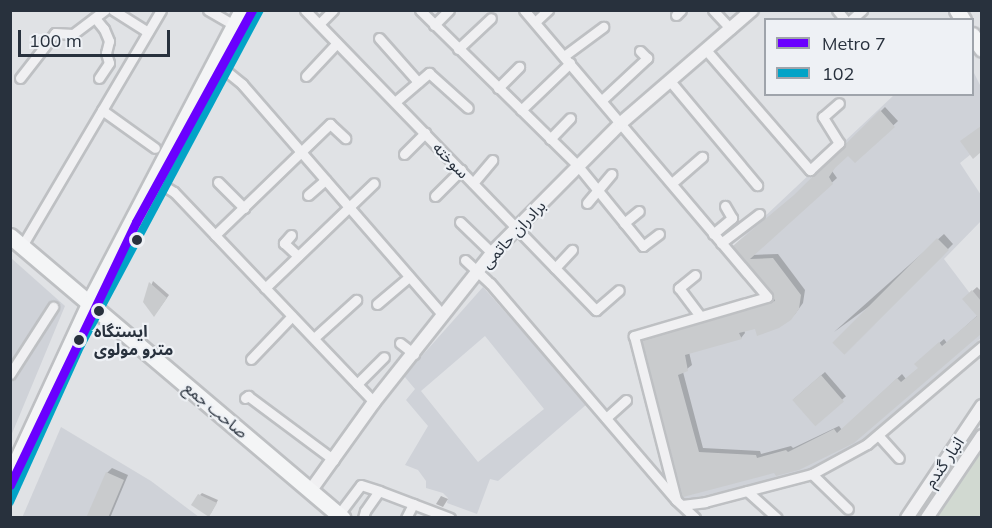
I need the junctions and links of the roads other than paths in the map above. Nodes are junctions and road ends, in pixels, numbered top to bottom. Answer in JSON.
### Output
{"nodes":[{"id":1,"x":105,"y":10,"type":"edge"},
{"id":2,"x":113,"y":10,"type":"edge"},
{"id":3,"x":161,"y":10,"type":"edge"},
{"id":4,"x":208,"y":10,"type":"edge"},
{"id":5,"x":242,"y":10,"type":"edge"},
{"id":6,"x":305,"y":10,"type":"edge"},
{"id":7,"x":333,"y":10,"type":"edge"},
{"id":8,"x":420,"y":10,"type":"edge"},
{"id":9,"x":449,"y":10,"type":"edge"},
{"id":10,"x":524,"y":10,"type":"edge"},
{"id":11,"x":548,"y":10,"type":"edge"},
{"id":12,"x":713,"y":10,"type":"edge"},
{"id":13,"x":752,"y":10,"type":"edge"},
{"id":14,"x":95,"y":18,"type":"junction"},
{"id":15,"x":491,"y":18,"type":"dead end"},
{"id":16,"x":536,"y":22,"type":"junction"},
{"id":17,"x":319,"y":24,"type":"junction"},
{"id":18,"x":234,"y":25,"type":"junction"},
{"id":19,"x":434,"y":25,"type":"junction"},
{"id":20,"x":603,"y":27,"type":"dead end"},
{"id":21,"x":731,"y":29,"type":"junction"},
{"id":22,"x":148,"y":32,"type":"junction"},
{"id":23,"x":379,"y":38,"type":"dead end"},
{"id":24,"x":337,"y":43,"type":"junction"},
{"id":25,"x":458,"y":49,"type":"junction"},
{"id":26,"x":706,"y":50,"type":"junction"},
{"id":27,"x":640,"y":51,"type":"dead end"},
{"id":28,"x":567,"y":59,"type":"junction"},
{"id":29,"x":215,"y":62,"type":"junction"},
{"id":30,"x":519,"y":67,"type":"dead end"},
{"id":31,"x":306,"y":76,"type":"dead end"},
{"id":32,"x":20,"y":78,"type":"dead end"},
{"id":33,"x":99,"y":78,"type":"dead end"},
{"id":34,"x":670,"y":81,"type":"junction"},
{"id":35,"x":418,"y":82,"type":"junction"},
{"id":36,"x":498,"y":88,"type":"junction"},
{"id":37,"x":602,"y":100,"type":"junction"},
{"id":38,"x":394,"y":102,"type":"junction"},
{"id":39,"x":839,"y":103,"type":"dead end"},
{"id":40,"x":468,"y":108,"type":"dead end"},
{"id":41,"x":102,"y":110,"type":"junction"},
{"id":42,"x":521,"y":110,"type":"junction"},
{"id":43,"x":570,"y":118,"type":"dead end"},
{"id":44,"x":621,"y":123,"type":"junction"},
{"id":45,"x":425,"y":133,"type":"junction"},
{"id":46,"x":345,"y":138,"type":"dead end"},
{"id":47,"x":550,"y":139,"type":"junction"},
{"id":48,"x":155,"y":148,"type":"dead end"},
{"id":49,"x":302,"y":153,"type":"junction"},
{"id":50,"x":404,"y":154,"type":"dead end"},
{"id":51,"x":702,"y":157,"type":"dead end"},
{"id":52,"x":492,"y":160,"type":"dead end"},
{"id":53,"x":578,"y":166,"type":"junction"},
{"id":54,"x":461,"y":170,"type":"junction"},
{"id":55,"x":611,"y":174,"type":"dead end"},
{"id":56,"x":154,"y":180,"type":"junction"},
{"id":57,"x":325,"y":180,"type":"junction"},
{"id":58,"x":218,"y":182,"type":"dead end"},
{"id":59,"x":374,"y":183,"type":"dead end"},
{"id":60,"x":473,"y":183,"type":"junction"},
{"id":61,"x":672,"y":183,"type":"junction"},
{"id":62,"x":757,"y":185,"type":"dead end"},
{"id":63,"x":598,"y":191,"type":"junction"},
{"id":64,"x":308,"y":195,"type":"dead end"},
{"id":65,"x":435,"y":196,"type":"dead end"},
{"id":66,"x":587,"y":203,"type":"dead end"},
{"id":67,"x":726,"y":206,"type":"dead end"},
{"id":68,"x":244,"y":208,"type":"junction"},
{"id":69,"x":350,"y":208,"type":"junction"},
{"id":70,"x":639,"y":211,"type":"dead end"},
{"id":71,"x":759,"y":214,"type":"dead end"},
{"id":72,"x":460,"y":222,"type":"dead end"},
{"id":73,"x":624,"y":223,"type":"junction"},
{"id":74,"x":517,"y":228,"type":"junction"},
{"id":75,"x":659,"y":234,"type":"dead end"},
{"id":76,"x":713,"y":234,"type":"junction"},
{"id":77,"x":215,"y":235,"type":"junction"},
{"id":78,"x":291,"y":235,"type":"dead end"},
{"id":79,"x":16,"y":241,"type":"edge"},
{"id":80,"x":721,"y":243,"type":"junction"},
{"id":81,"x":572,"y":250,"type":"dead end"},
{"id":82,"x":492,"y":253,"type":"junction"},
{"id":83,"x":298,"y":256,"type":"junction"},
{"id":84,"x":465,"y":260,"type":"dead end"},
{"id":85,"x":555,"y":268,"type":"junction"},
{"id":86,"x":479,"y":270,"type":"junction"},
{"id":87,"x":695,"y":274,"type":"dead end"},
{"id":88,"x":409,"y":277,"type":"junction"},
{"id":89,"x":265,"y":288,"type":"junction"},
{"id":90,"x":619,"y":290,"type":"dead end"},
{"id":91,"x":356,"y":300,"type":"dead end"},
{"id":92,"x":89,"y":303,"type":"junction"},
{"id":93,"x":377,"y":304,"type":"dead end"},
{"id":94,"x":53,"y":307,"type":"dead end"},
{"id":95,"x":443,"y":315,"type":"junction"},
{"id":96,"x":292,"y":316,"type":"junction"},
{"id":97,"x":700,"y":316,"type":"junction"},
{"id":98,"x":314,"y":339,"type":"junction"},
{"id":99,"x":400,"y":343,"type":"dead end"},
{"id":100,"x":981,"y":346,"type":"edge"},
{"id":101,"x":414,"y":354,"type":"junction"},
{"id":102,"x":384,"y":357,"type":"dead end"},
{"id":103,"x":251,"y":359,"type":"dead end"},
{"id":104,"x":10,"y":374,"type":"edge"},
{"id":105,"x":357,"y":384,"type":"junction"},
{"id":106,"x":245,"y":398,"type":"dead end"},
{"id":107,"x":626,"y":399,"type":"dead end"},
{"id":108,"x":374,"y":402,"type":"junction"},
{"id":109,"x":981,"y":406,"type":"edge"},
{"id":110,"x":606,"y":418,"type":"junction"},
{"id":111,"x":878,"y":435,"type":"junction"},
{"id":112,"x":981,"y":436,"type":"edge"},
{"id":113,"x":899,"y":458,"type":"dead end"},
{"id":114,"x":334,"y":460,"type":"junction"},
{"id":115,"x":812,"y":474,"type":"junction"},
{"id":116,"x":10,"y":475,"type":"edge"},
{"id":117,"x":311,"y":490,"type":"junction"},
{"id":118,"x":379,"y":491,"type":"junction"},
{"id":119,"x":747,"y":491,"type":"junction"},
{"id":120,"x":679,"y":502,"type":"junction"},
{"id":121,"x":413,"y":504,"type":"junction"},
{"id":122,"x":848,"y":509,"type":"dead end"},
{"id":123,"x":341,"y":516,"type":"edge"},
{"id":124,"x":407,"y":517,"type":"edge"},
{"id":125,"x":363,"y":518,"type":"edge"},
{"id":126,"x":450,"y":518,"type":"edge"},
{"id":127,"x":696,"y":518,"type":"edge"},
{"id":128,"x":777,"y":518,"type":"edge"},
{"id":129,"x":907,"y":518,"type":"edge"},
{"id":130,"x":927,"y":518,"type":"edge"}],
"edges":[{"from":1,"to":14,"type":"street"},
{"from":2,"to":22,"type":"street"},
{"from":3,"to":22,"type":"street"},
{"from":4,"to":18,"type":"street"},
{"from":5,"to":18,"type":"main road"},
{"from":6,"to":17,"type":"street","name":"سوخته"},
{"from":7,"to":17,"type":"street"},
{"from":8,"to":19,"type":"street"},
{"from":9,"to":19,"type":"street"},
{"from":10,"to":16,"type":"street"},
{"from":11,"to":16,"type":"street"},
{"from":12,"to":21,"type":"street"},
{"from":13,"to":21,"type":"street","name":"برادران حاتمی"},
{"from":14,"to":32,"type":"street"},
{"from":14,"to":33,"type":"street"},
{"from":15,"to":25,"type":"street"},
{"from":16,"to":28,"type":"street"},
{"from":17,"to":24,"type":"street","name":"سوخته"},
{"from":18,"to":29,"type":"main road"},
{"from":19,"to":25,"type":"street"},
{"from":20,"to":28,"type":"street"},
{"from":21,"to":26,"type":"street","name":"برادران حاتمی"},
{"from":22,"to":41,"type":"street"},
{"from":23,"to":35,"type":"street"},
{"from":24,"to":31,"type":"street"},
{"from":24,"to":38,"type":"street","name":"سوخته"},
{"from":25,"to":36,"type":"street"},
{"from":26,"to":34,"type":"street","name":"برادران حاتمی"},
{"from":26,"to":39,"type":"street"},
{"from":27,"to":37,"type":"street"},
{"from":28,"to":37,"type":"street"},
{"from":28,"to":42,"type":"street"},
{"from":29,"to":49,"type":"street"},
{"from":29,"to":56,"type":"main road"},
{"from":30,"to":36,"type":"street"},
{"from":34,"to":44,"type":"street","name":"برادران حاتمی"},
{"from":34,"to":62,"type":"street"},
{"from":35,"to":38,"type":"street"},
{"from":35,"to":40,"type":"street"},
{"from":36,"to":42,"type":"street"},
{"from":37,"to":44,"type":"street"},
{"from":38,"to":45,"type":"street","name":"سوخته"},
{"from":41,"to":48,"type":"street"},
{"from":41,"to":79,"type":"street"},
{"from":42,"to":47,"type":"street"},
{"from":43,"to":47,"type":"street"},
{"from":44,"to":53,"type":"street","name":"برادران حاتمی"},
{"from":44,"to":61,"type":"street"},
{"from":45,"to":50,"type":"street"},
{"from":45,"to":54,"type":"street","name":"سوخته"},
{"from":46,"to":49,"type":"street"},
{"from":47,"to":53,"type":"street"},
{"from":49,"to":57,"type":"street"},
{"from":49,"to":68,"type":"street"},
{"from":51,"to":61,"type":"street"},
{"from":52,"to":60,"type":"street"},
{"from":53,"to":63,"type":"street"},
{"from":53,"to":74,"type":"street","name":"برادران حاتمی"},
{"from":54,"to":60,"type":"street","name":"سوخته"},
{"from":54,"to":65,"type":"street"},
{"from":55,"to":63,"type":"street"},
{"from":56,"to":77,"type":"street"},
{"from":56,"to":92,"type":"main road"},
{"from":57,"to":64,"type":"street"},
{"from":57,"to":69,"type":"street"},
{"from":58,"to":68,"type":"street"},
{"from":59,"to":69,"type":"street"},
{"from":60,"to":74,"type":"street","name":"سوخته"},
{"from":61,"to":76,"type":"street"},
{"from":63,"to":66,"type":"street"},
{"from":63,"to":73,"type":"street"},
{"from":67,"to":76,"type":"street"},
{"from":68,"to":77,"type":"street"},
{"from":69,"to":83,"type":"street"},
{"from":69,"to":88,"type":"street"},
{"from":70,"to":73,"type":"street"},
{"from":71,"to":80,"type":"street"},
{"from":72,"to":82,"type":"street"},
{"from":73,"to":75,"type":"street"},
{"from":74,"to":82,"type":"street","name":"برادران حاتمی"},
{"from":74,"to":85,"type":"street","name":"سوخته"},
{"from":76,"to":80,"type":"street"},
{"from":77,"to":89,"type":"street"},
{"from":78,"to":83,"type":"street"},
{"from":79,"to":92,"type":"main road","name":"صاحب جمع"},
{"from":80,"to":97,"type":"street"},
{"from":81,"to":85,"type":"street"},
{"from":82,"to":86,"type":"street","name":"برادران حاتمی"},
{"from":83,"to":89,"type":"street"},
{"from":84,"to":86,"type":"street"},
{"from":85,"to":90,"type":"street","name":"سوخته"},
{"from":86,"to":95,"type":"street","name":"برادران حاتمی"},
{"from":86,"to":110,"type":"street"},
{"from":87,"to":97,"type":"street"},
{"from":88,"to":93,"type":"street"},
{"from":88,"to":95,"type":"street"},
{"from":89,"to":96,"type":"street"},
{"from":91,"to":98,"type":"street"},
{"from":92,"to":116,"type":"main road"},
{"from":92,"to":117,"type":"main road","name":"صاحب جمع"},
{"from":94,"to":104,"type":"street"},
{"from":95,"to":101,"type":"street","name":"برادران حاتمی"},
{"from":96,"to":98,"type":"street"},
{"from":96,"to":103,"type":"street"},
{"from":97,"to":120,"type":"street"},
{"from":98,"to":105,"type":"street"},
{"from":99,"to":101,"type":"street"},
{"from":100,"to":111,"type":"street"},
{"from":101,"to":108,"type":"street","name":"برادران حاتمی"},
{"from":102,"to":105,"type":"street"},
{"from":105,"to":108,"type":"street"},
{"from":106,"to":114,"type":"street"},
{"from":107,"to":110,"type":"street"},
{"from":108,"to":114,"type":"street","name":"برادران حاتمی"},
{"from":109,"to":129,"type":"street","name":"انبار گندم"},
{"from":110,"to":120,"type":"street"},
{"from":111,"to":113,"type":"street"},
{"from":111,"to":115,"type":"street"},
{"from":112,"to":130,"type":"street","name":"انبار گندم"},
{"from":114,"to":117,"type":"street","name":"برادران حاتمی"},
{"from":115,"to":119,"type":"street"},
{"from":115,"to":122,"type":"street"},
{"from":117,"to":123,"type":"main road","name":"صاحب جمع"},
{"from":118,"to":121,"type":"street"},
{"from":118,"to":123,"type":"street"},
{"from":118,"to":125,"type":"street"},
{"from":119,"to":120,"type":"street"},
{"from":119,"to":128,"type":"street"},
{"from":120,"to":127,"type":"street"},
{"from":121,"to":124,"type":"street"},
{"from":121,"to":126,"type":"street"}]}
